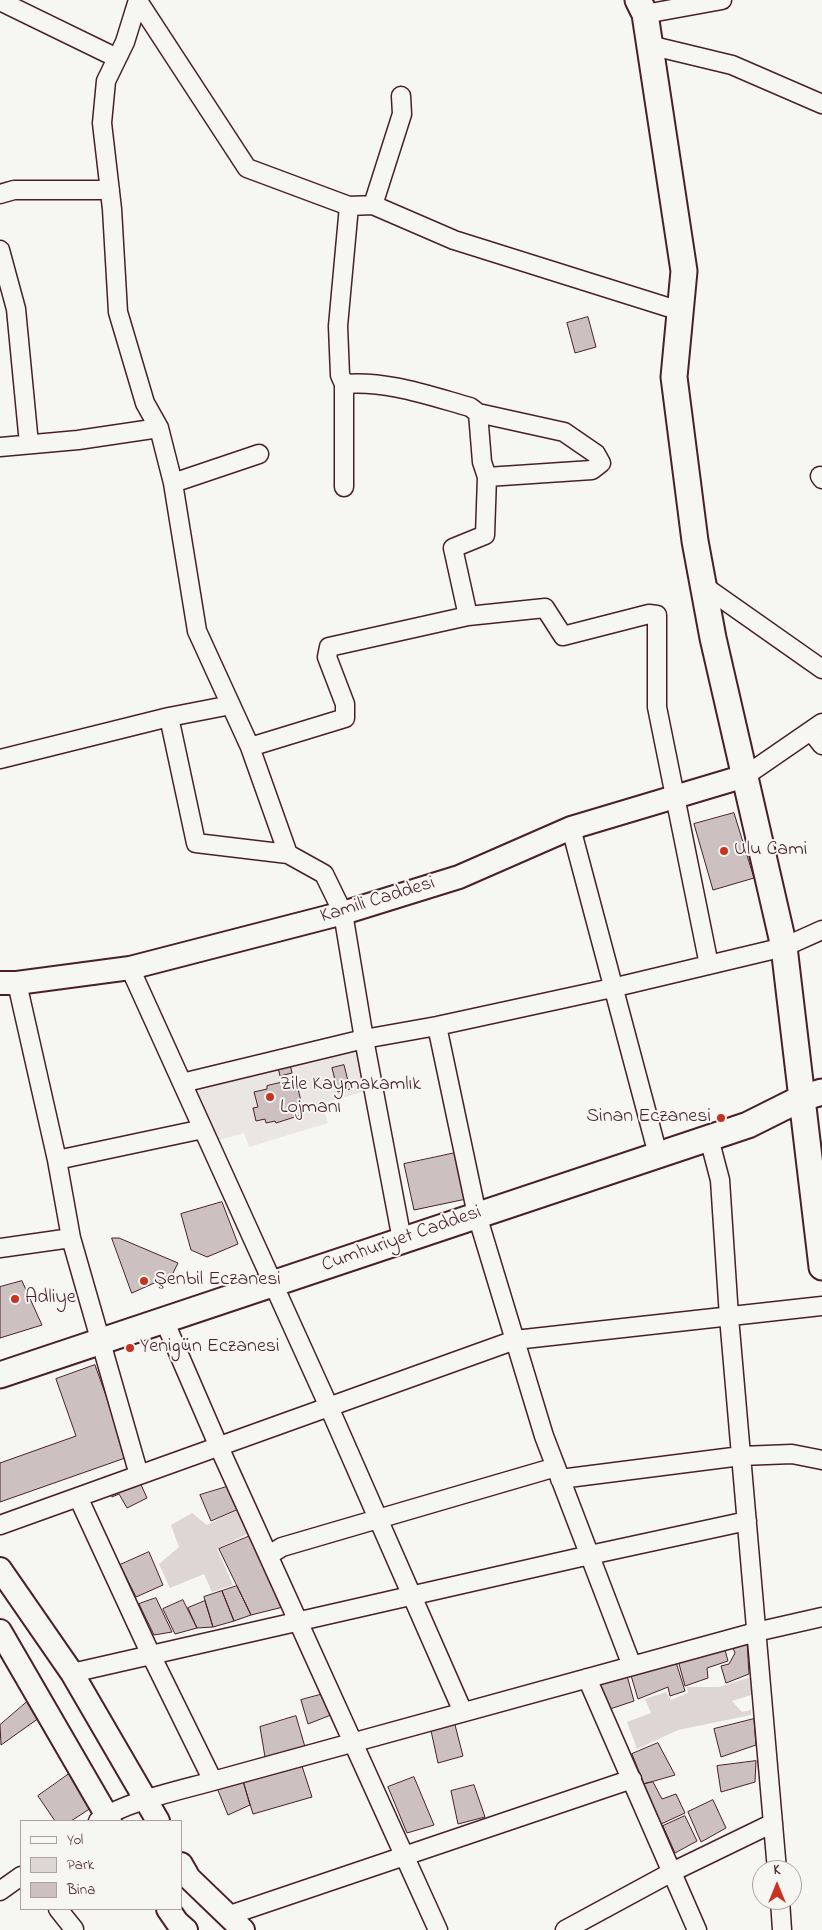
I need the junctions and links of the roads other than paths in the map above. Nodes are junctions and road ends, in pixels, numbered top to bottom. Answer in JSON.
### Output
{"nodes":[{"id":1,"x":138,"y":0,"type":"edge"},
{"id":2,"x":722,"y":0,"type":"edge"},
{"id":3,"x":0,"y":1,"type":"edge"},
{"id":4,"x":641,"y":7,"type":"edge"},
{"id":5,"x":649,"y":45,"type":"junction"},
{"id":6,"x":117,"y":58,"type":"junction"},
{"id":7,"x":401,"y":96,"type":"dead end"},
{"id":8,"x":822,"y":104,"type":"edge"},
{"id":9,"x":110,"y":190,"type":"junction"},
{"id":10,"x":0,"y":194,"type":"edge"},
{"id":11,"x":373,"y":205,"type":"junction"},
{"id":12,"x":349,"y":206,"type":"junction"},
{"id":13,"x":0,"y":250,"type":"edge"},
{"id":14,"x":680,"y":311,"type":"junction"},
{"id":15,"x":344,"y":384,"type":"junction"},
{"id":16,"x":478,"y":413,"type":"junction"},
{"id":17,"x":159,"y":428,"type":"junction"},
{"id":18,"x":29,"y":444,"type":"junction"},
{"id":19,"x":0,"y":448,"type":"edge"},
{"id":20,"x":259,"y":454,"type":"dead end"},
{"id":21,"x":488,"y":476,"type":"junction"},
{"id":22,"x":173,"y":482,"type":"junction"},
{"id":23,"x":344,"y":487,"type":"dead end"},
{"id":24,"x":704,"y":586,"type":"junction"},
{"id":25,"x":468,"y":616,"type":"junction"},
{"id":26,"x":822,"y":669,"type":"edge"},
{"id":27,"x":231,"y":705,"type":"junction"},
{"id":28,"x":169,"y":717,"type":"junction"},
{"id":29,"x":816,"y":727,"type":"edge"},
{"id":30,"x":822,"y":745,"type":"edge"},
{"id":31,"x":250,"y":747,"type":"junction"},
{"id":32,"x":0,"y":759,"type":"edge"},
{"id":33,"x":745,"y":776,"type":"junction"},
{"id":34,"x":675,"y":797,"type":"junction"},
{"id":35,"x":571,"y":828,"type":"junction"},
{"id":36,"x":288,"y":854,"type":"junction"},
{"id":37,"x":343,"y":913,"type":"junction"},
{"id":38,"x":822,"y":930,"type":"edge"},
{"id":39,"x":784,"y":947,"type":"junction"},
{"id":40,"x":709,"y":965,"type":"junction"},
{"id":41,"x":130,"y":968,"type":"junction"},
{"id":42,"x":8,"y":983,"type":"edge"},
{"id":43,"x":612,"y":988,"type":"junction"},
{"id":44,"x":437,"y":1026,"type":"junction"},
{"id":45,"x":364,"y":1039,"type":"junction"},
{"id":46,"x":182,"y":1084,"type":"junction"},
{"id":47,"x":812,"y":1095,"type":"edge"},
{"id":48,"x":203,"y":1130,"type":"junction"},
{"id":49,"x":709,"y":1138,"type":"junction"},
{"id":50,"x":658,"y":1155,"type":"junction"},
{"id":51,"x":57,"y":1160,"type":"junction"},
{"id":52,"x":477,"y":1215,"type":"junction"},
{"id":53,"x":70,"y":1238,"type":"junction"},
{"id":54,"x":402,"y":1240,"type":"junction"},
{"id":55,"x":0,"y":1248,"type":"edge"},
{"id":56,"x":822,"y":1267,"type":"edge"},
{"id":57,"x":272,"y":1284,"type":"junction"},
{"id":58,"x":822,"y":1306,"type":"edge"},
{"id":59,"x":729,"y":1317,"type":"junction"},
{"id":60,"x":164,"y":1320,"type":"junction"},
{"id":61,"x":515,"y":1340,"type":"junction"},
{"id":62,"x":101,"y":1341,"type":"junction"},
{"id":63,"x":0,"y":1375,"type":"edge"},
{"id":64,"x":329,"y":1407,"type":"junction"},
{"id":65,"x":219,"y":1447,"type":"junction"},
{"id":66,"x":741,"y":1456,"type":"junction"},
{"id":67,"x":822,"y":1460,"type":"edge"},
{"id":68,"x":558,"y":1473,"type":"junction"},
{"id":69,"x":139,"y":1475,"type":"junction"},
{"id":70,"x":78,"y":1497,"type":"junction"},
{"id":71,"x":378,"y":1519,"type":"junction"},
{"id":72,"x":747,"y":1521,"type":"junction"},
{"id":73,"x":0,"y":1525,"type":"edge"},
{"id":74,"x":269,"y":1555,"type":"junction"},
{"id":75,"x":590,"y":1555,"type":"junction"},
{"id":76,"x":0,"y":1570,"type":"edge"},
{"id":77,"x":411,"y":1595,"type":"junction"},
{"id":78,"x":822,"y":1617,"type":"edge"},
{"id":79,"x":300,"y":1622,"type":"junction"},
{"id":80,"x":0,"y":1631,"type":"edge"},
{"id":81,"x":756,"y":1632,"type":"junction"},
{"id":82,"x":151,"y":1655,"type":"junction"},
{"id":83,"x":632,"y":1666,"type":"junction"},
{"id":84,"x":72,"y":1673,"type":"junction"},
{"id":85,"x":587,"y":1678,"type":"junction"},
{"id":86,"x":463,"y":1712,"type":"junction"},
{"id":87,"x":352,"y":1743,"type":"junction"},
{"id":88,"x":632,"y":1779,"type":"junction"},
{"id":89,"x":213,"y":1781,"type":"junction"},
{"id":90,"x":147,"y":1800,"type":"junction"},
{"id":91,"x":105,"y":1819,"type":"edge"},
{"id":92,"x":157,"y":1820,"type":"edge"},
{"id":93,"x":773,"y":1823,"type":"junction"},
{"id":94,"x":405,"y":1856,"type":"junction"},
{"id":95,"x":776,"y":1860,"type":"edge"},
{"id":96,"x":182,"y":1866,"type":"edge"},
{"id":97,"x":672,"y":1872,"type":"junction"},
{"id":98,"x":20,"y":1877,"type":"edge"},
{"id":99,"x":0,"y":1891,"type":"edge"},
{"id":100,"x":59,"y":1910,"type":"edge"},
{"id":101,"x":169,"y":1910,"type":"edge"},
{"id":102,"x":781,"y":1910,"type":"edge"},
{"id":103,"x":235,"y":1923,"type":"edge"},
{"id":104,"x":74,"y":1929,"type":"edge"},
{"id":105,"x":186,"y":1930,"type":"edge"},
{"id":106,"x":438,"y":1930,"type":"edge"},
{"id":107,"x":565,"y":1930,"type":"edge"},
{"id":108,"x":697,"y":1930,"type":"edge"},
{"id":109,"x":782,"y":1930,"type":"edge"}],
"edges":[{"from":1,"to":6,"type":"street"},
{"from":1,"to":12,"type":"street"},
{"from":2,"to":4,"type":"street"},
{"from":3,"to":6,"type":"street"},
{"from":4,"to":5,"type":"main road"},
{"from":5,"to":8,"type":"street"},
{"from":5,"to":14,"type":"main road"},
{"from":6,"to":9,"type":"street"},
{"from":7,"to":11,"type":"street"},
{"from":9,"to":10,"type":"street"},
{"from":9,"to":17,"type":"street"},
{"from":11,"to":12,"type":"street"},
{"from":11,"to":14,"type":"street"},
{"from":12,"to":15,"type":"street"},
{"from":13,"to":18,"type":"street"},
{"from":14,"to":24,"type":"main road"},
{"from":15,"to":16,"type":"street"},
{"from":15,"to":23,"type":"street"},
{"from":16,"to":21,"type":"street"},
{"from":16,"to":21,"type":"street"},
{"from":17,"to":18,"type":"street"},
{"from":17,"to":22,"type":"street"},
{"from":18,"to":19,"type":"street"},
{"from":20,"to":22,"type":"street"},
{"from":21,"to":25,"type":"street"},
{"from":22,"to":27,"type":"street"},
{"from":24,"to":26,"type":"street"},
{"from":24,"to":33,"type":"main road"},
{"from":25,"to":31,"type":"street"},
{"from":25,"to":34,"type":"street"},
{"from":27,"to":28,"type":"street"},
{"from":27,"to":31,"type":"street"},
{"from":28,"to":32,"type":"street"},
{"from":28,"to":36,"type":"street"},
{"from":29,"to":30,"type":"street"},
{"from":29,"to":33,"type":"street"},
{"from":31,"to":36,"type":"street"},
{"from":33,"to":34,"type":"street","name":"Kamili Caddesi"},
{"from":33,"to":39,"type":"main road"},
{"from":34,"to":35,"type":"street","name":"Kamili Caddesi"},
{"from":34,"to":40,"type":"street"},
{"from":35,"to":37,"type":"street","name":"Kamili Caddesi"},
{"from":35,"to":43,"type":"street"},
{"from":36,"to":37,"type":"street"},
{"from":37,"to":41,"type":"street","name":"Kamili Caddesi"},
{"from":37,"to":45,"type":"street"},
{"from":38,"to":39,"type":"street"},
{"from":39,"to":40,"type":"street"},
{"from":39,"to":47,"type":"main road"},
{"from":40,"to":43,"type":"street"},
{"from":41,"to":42,"type":"street","name":"Kamili Caddesi"},
{"from":41,"to":46,"type":"street"},
{"from":42,"to":51,"type":"street"},
{"from":43,"to":44,"type":"street"},
{"from":43,"to":50,"type":"street"},
{"from":44,"to":45,"type":"street"},
{"from":44,"to":52,"type":"street"},
{"from":45,"to":46,"type":"street"},
{"from":45,"to":54,"type":"street"},
{"from":46,"to":48,"type":"street"},
{"from":47,"to":49,"type":"main road","name":"Cumhuriyet Caddesi"},
{"from":47,"to":56,"type":"main road"},
{"from":48,"to":51,"type":"street"},
{"from":48,"to":57,"type":"street"},
{"from":49,"to":50,"type":"main road","name":"Cumhuriyet Caddesi"},
{"from":49,"to":59,"type":"street"},
{"from":50,"to":52,"type":"main road","name":"Cumhuriyet Caddesi"},
{"from":51,"to":53,"type":"street"},
{"from":52,"to":54,"type":"main road","name":"Cumhuriyet Caddesi"},
{"from":52,"to":61,"type":"street"},
{"from":53,"to":55,"type":"street"},
{"from":53,"to":62,"type":"street"},
{"from":54,"to":57,"type":"main road","name":"Cumhuriyet Caddesi"},
{"from":57,"to":60,"type":"main road","name":"Cumhuriyet Caddesi"},
{"from":57,"to":64,"type":"street"},
{"from":58,"to":59,"type":"street"},
{"from":59,"to":61,"type":"street"},
{"from":59,"to":66,"type":"street"},
{"from":60,"to":62,"type":"main road","name":"Cumhuriyet Caddesi"},
{"from":60,"to":65,"type":"street"},
{"from":61,"to":64,"type":"street"},
{"from":61,"to":68,"type":"street"},
{"from":62,"to":63,"type":"main road","name":"Cumhuriyet Caddesi"},
{"from":62,"to":69,"type":"street"},
{"from":64,"to":65,"type":"street"},
{"from":64,"to":71,"type":"street"},
{"from":65,"to":69,"type":"street"},
{"from":65,"to":74,"type":"street"},
{"from":66,"to":67,"type":"street"},
{"from":66,"to":68,"type":"street"},
{"from":66,"to":72,"type":"street"},
{"from":68,"to":71,"type":"street"},
{"from":68,"to":75,"type":"street"},
{"from":69,"to":70,"type":"street"},
{"from":70,"to":73,"type":"street"},
{"from":70,"to":82,"type":"street"},
{"from":71,"to":74,"type":"street"},
{"from":71,"to":77,"type":"street"},
{"from":72,"to":75,"type":"street"},
{"from":72,"to":81,"type":"street"},
{"from":74,"to":79,"type":"street"},
{"from":75,"to":77,"type":"street"},
{"from":75,"to":83,"type":"street"},
{"from":76,"to":84,"type":"street"},
{"from":77,"to":79,"type":"street"},
{"from":77,"to":86,"type":"street"},
{"from":78,"to":81,"type":"street"},
{"from":79,"to":82,"type":"street"},
{"from":79,"to":87,"type":"street"},
{"from":80,"to":91,"type":"street"},
{"from":81,"to":83,"type":"street"},
{"from":81,"to":93,"type":"street"},
{"from":82,"to":84,"type":"street"},
{"from":82,"to":89,"type":"street"},
{"from":83,"to":85,"type":"street"},
{"from":84,"to":90,"type":"street"},
{"from":85,"to":86,"type":"street"},
{"from":85,"to":88,"type":"street"},
{"from":86,"to":87,"type":"street"},
{"from":87,"to":89,"type":"street"},
{"from":87,"to":94,"type":"street"},
{"from":88,"to":94,"type":"street"},
{"from":88,"to":97,"type":"street"},
{"from":89,"to":90,"type":"street"},
{"from":90,"to":91,"type":"street"},
{"from":90,"to":92,"type":"street"},
{"from":93,"to":95,"type":"street"},
{"from":93,"to":97,"type":"street"},
{"from":94,"to":103,"type":"street"},
{"from":94,"to":106,"type":"street"},
{"from":96,"to":103,"type":"street"},
{"from":97,"to":107,"type":"street"},
{"from":97,"to":108,"type":"street"},
{"from":98,"to":99,"type":"street"},
{"from":100,"to":104,"type":"street"},
{"from":101,"to":105,"type":"street"},
{"from":102,"to":109,"type":"street"}]}
